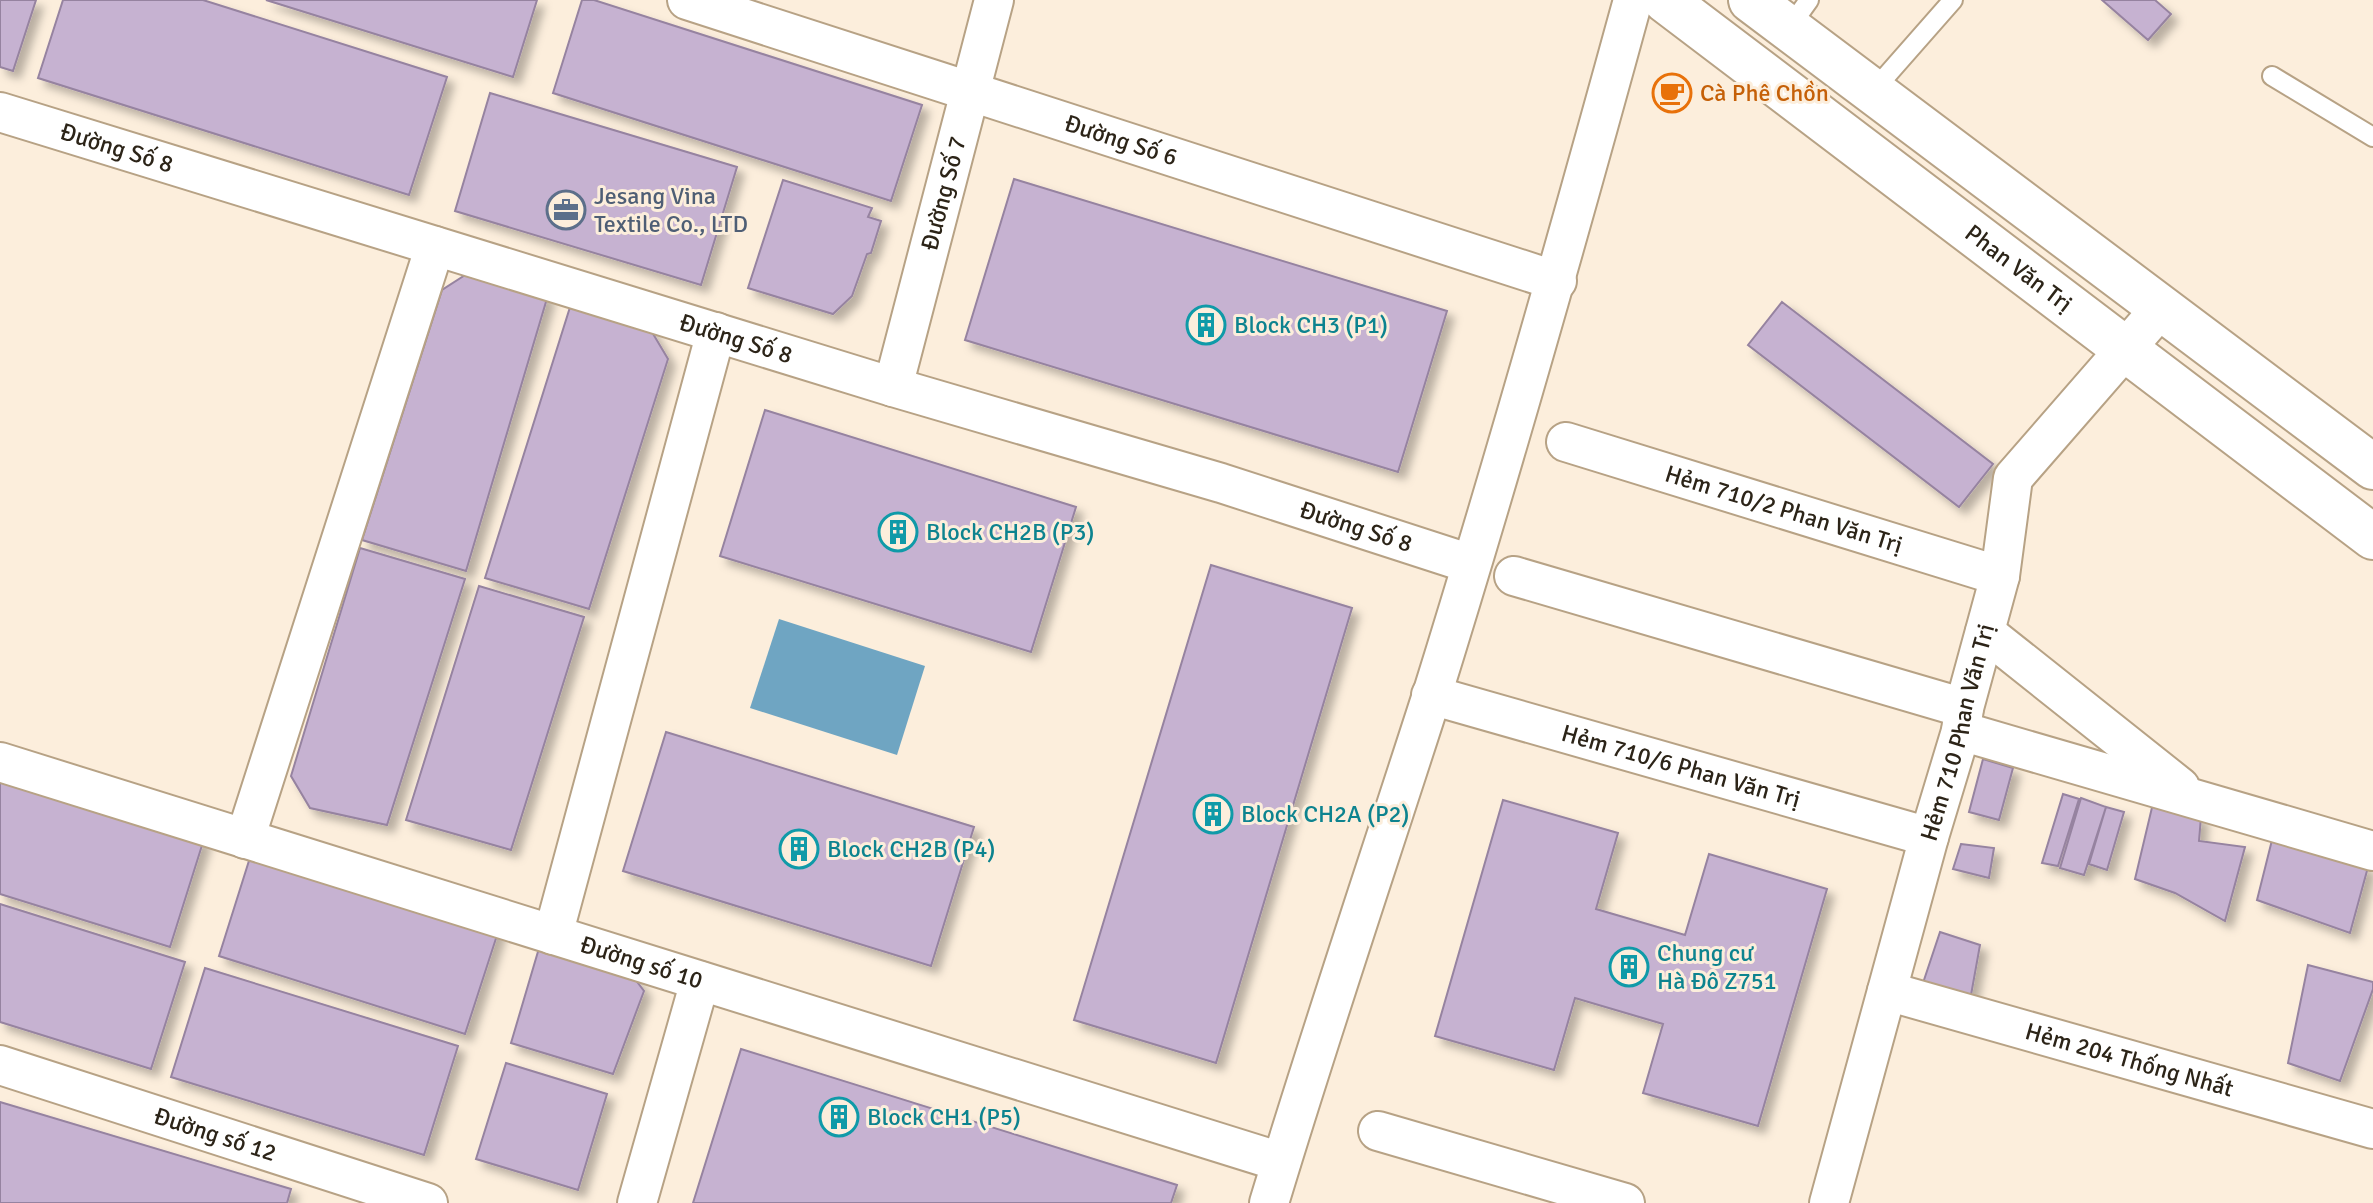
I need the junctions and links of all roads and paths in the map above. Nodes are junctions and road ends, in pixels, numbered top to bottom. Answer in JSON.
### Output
{"nodes":[{"id":1,"x":687,"y":0,"type":"edge"},
{"id":2,"x":994,"y":0,"type":"edge"},
{"id":3,"x":1633,"y":0,"type":"edge"},
{"id":4,"x":1665,"y":0,"type":"edge"},
{"id":5,"x":1751,"y":0,"type":"edge"},
{"id":6,"x":1953,"y":0,"type":"edge"},
{"id":7,"x":1799,"y":14,"type":"edge"},
{"id":8,"x":2272,"y":76,"type":"dead end"},
{"id":9,"x":970,"y":91,"type":"junction"},
{"id":10,"x":1873,"y":91,"type":"junction"},
{"id":11,"x":0,"y":112,"type":"edge"},
{"id":12,"x":2373,"y":137,"type":"edge"},
{"id":13,"x":435,"y":246,"type":"junction"},
{"id":14,"x":1557,"y":281,"type":"junction"},
{"id":15,"x":2161,"y":308,"type":"junction"},
{"id":16,"x":716,"y":332,"type":"junction"},
{"id":17,"x":2126,"y":350,"type":"junction"},
{"id":18,"x":893,"y":387,"type":"junction"},
{"id":19,"x":1566,"y":442,"type":"dead end"},
{"id":20,"x":2373,"y":467,"type":"edge"},
{"id":21,"x":2373,"y":537,"type":"edge"},
{"id":22,"x":1471,"y":564,"type":"junction"},
{"id":23,"x":1514,"y":576,"type":"dead end"},
{"id":24,"x":2000,"y":576,"type":"junction"},
{"id":25,"x":1985,"y":632,"type":"junction"},
{"id":26,"x":1431,"y":695,"type":"junction"},
{"id":27,"x":1963,"y":720,"type":"junction"},
{"id":28,"x":0,"y":762,"type":"edge"},
{"id":29,"x":2196,"y":800,"type":"junction"},
{"id":30,"x":1929,"y":837,"type":"junction"},
{"id":31,"x":245,"y":839,"type":"junction"},
{"id":32,"x":2373,"y":851,"type":"edge"},
{"id":33,"x":553,"y":935,"type":"junction"},
{"id":34,"x":700,"y":981,"type":"junction"},
{"id":35,"x":1887,"y":991,"type":"junction"},
{"id":36,"x":0,"y":1065,"type":"edge"},
{"id":37,"x":2373,"y":1129,"type":"edge"},
{"id":38,"x":1378,"y":1131,"type":"dead end"},
{"id":39,"x":1281,"y":1162,"type":"junction"},
{"id":40,"x":428,"y":1203,"type":"edge"},
{"id":41,"x":637,"y":1203,"type":"edge"},
{"id":42,"x":1269,"y":1203,"type":"edge"},
{"id":43,"x":1625,"y":1203,"type":"edge"},
{"id":44,"x":1829,"y":1203,"type":"edge"}],
"edges":[{"from":1,"to":9,"type":"street","name":"Đường Số 6"},
{"from":2,"to":9,"type":"street","name":"Đường Số 7"},
{"from":3,"to":14,"type":"street"},
{"from":4,"to":17,"type":"main road","name":"Phan Văn Trị"},
{"from":5,"to":7,"type":"main road"},
{"from":6,"to":10,"type":"lane"},
{"from":7,"to":10,"type":"main road"},
{"from":8,"to":12,"type":"lane"},
{"from":9,"to":14,"type":"street","name":"Đường Số 6"},
{"from":9,"to":18,"type":"street","name":"Đường Số 7"},
{"from":10,"to":15,"type":"main road"},
{"from":11,"to":13,"type":"street","name":"Đường Số 8"},
{"from":13,"to":16,"type":"street","name":"Đường Số 8"},
{"from":13,"to":31,"type":"street"},
{"from":14,"to":22,"type":"street"},
{"from":15,"to":17,"type":"street","name":"Hẻm 710 Phan Văn Trị"},
{"from":15,"to":20,"type":"main road"},
{"from":16,"to":18,"type":"street","name":"Đường Số 8"},
{"from":16,"to":33,"type":"street"},
{"from":17,"to":21,"type":"main road","name":"Phan Văn Trị"},
{"from":17,"to":24,"type":"street","name":"Hẻm 710 Phan Văn Trị"},
{"from":18,"to":22,"type":"street","name":"Đường Số 8"},
{"from":19,"to":24,"type":"street","name":"Hẻm 710/2 Phan Văn Trị"},
{"from":22,"to":26,"type":"street"},
{"from":23,"to":27,"type":"street"},
{"from":24,"to":25,"type":"street","name":"Hẻm 710 Phan Văn Trị"},
{"from":25,"to":27,"type":"street","name":"Hẻm 710 Phan Văn Trị"},
{"from":25,"to":29,"type":"street"},
{"from":26,"to":30,"type":"street","name":"Hẻm 710/6 Phan Văn Trị"},
{"from":26,"to":39,"type":"street"},
{"from":27,"to":29,"type":"street"},
{"from":27,"to":30,"type":"street","name":"Hẻm 710 Phan Văn Trị"},
{"from":28,"to":31,"type":"street","name":"Đường số 10"},
{"from":29,"to":32,"type":"street"},
{"from":30,"to":35,"type":"street","name":"Hẻm 710 Phan Văn Trị"},
{"from":31,"to":33,"type":"street","name":"Đường số 10"},
{"from":33,"to":34,"type":"street","name":"Đường số 10"},
{"from":34,"to":39,"type":"street","name":"Đường số 10"},
{"from":34,"to":41,"type":"street"},
{"from":35,"to":37,"type":"street","name":"Hẻm 204 Thống Nhất"},
{"from":35,"to":44,"type":"street","name":"Hẻm 710 Phan Văn Trị"},
{"from":36,"to":40,"type":"street","name":"Đường số 12"},
{"from":38,"to":43,"type":"street"},
{"from":39,"to":42,"type":"street"}]}
